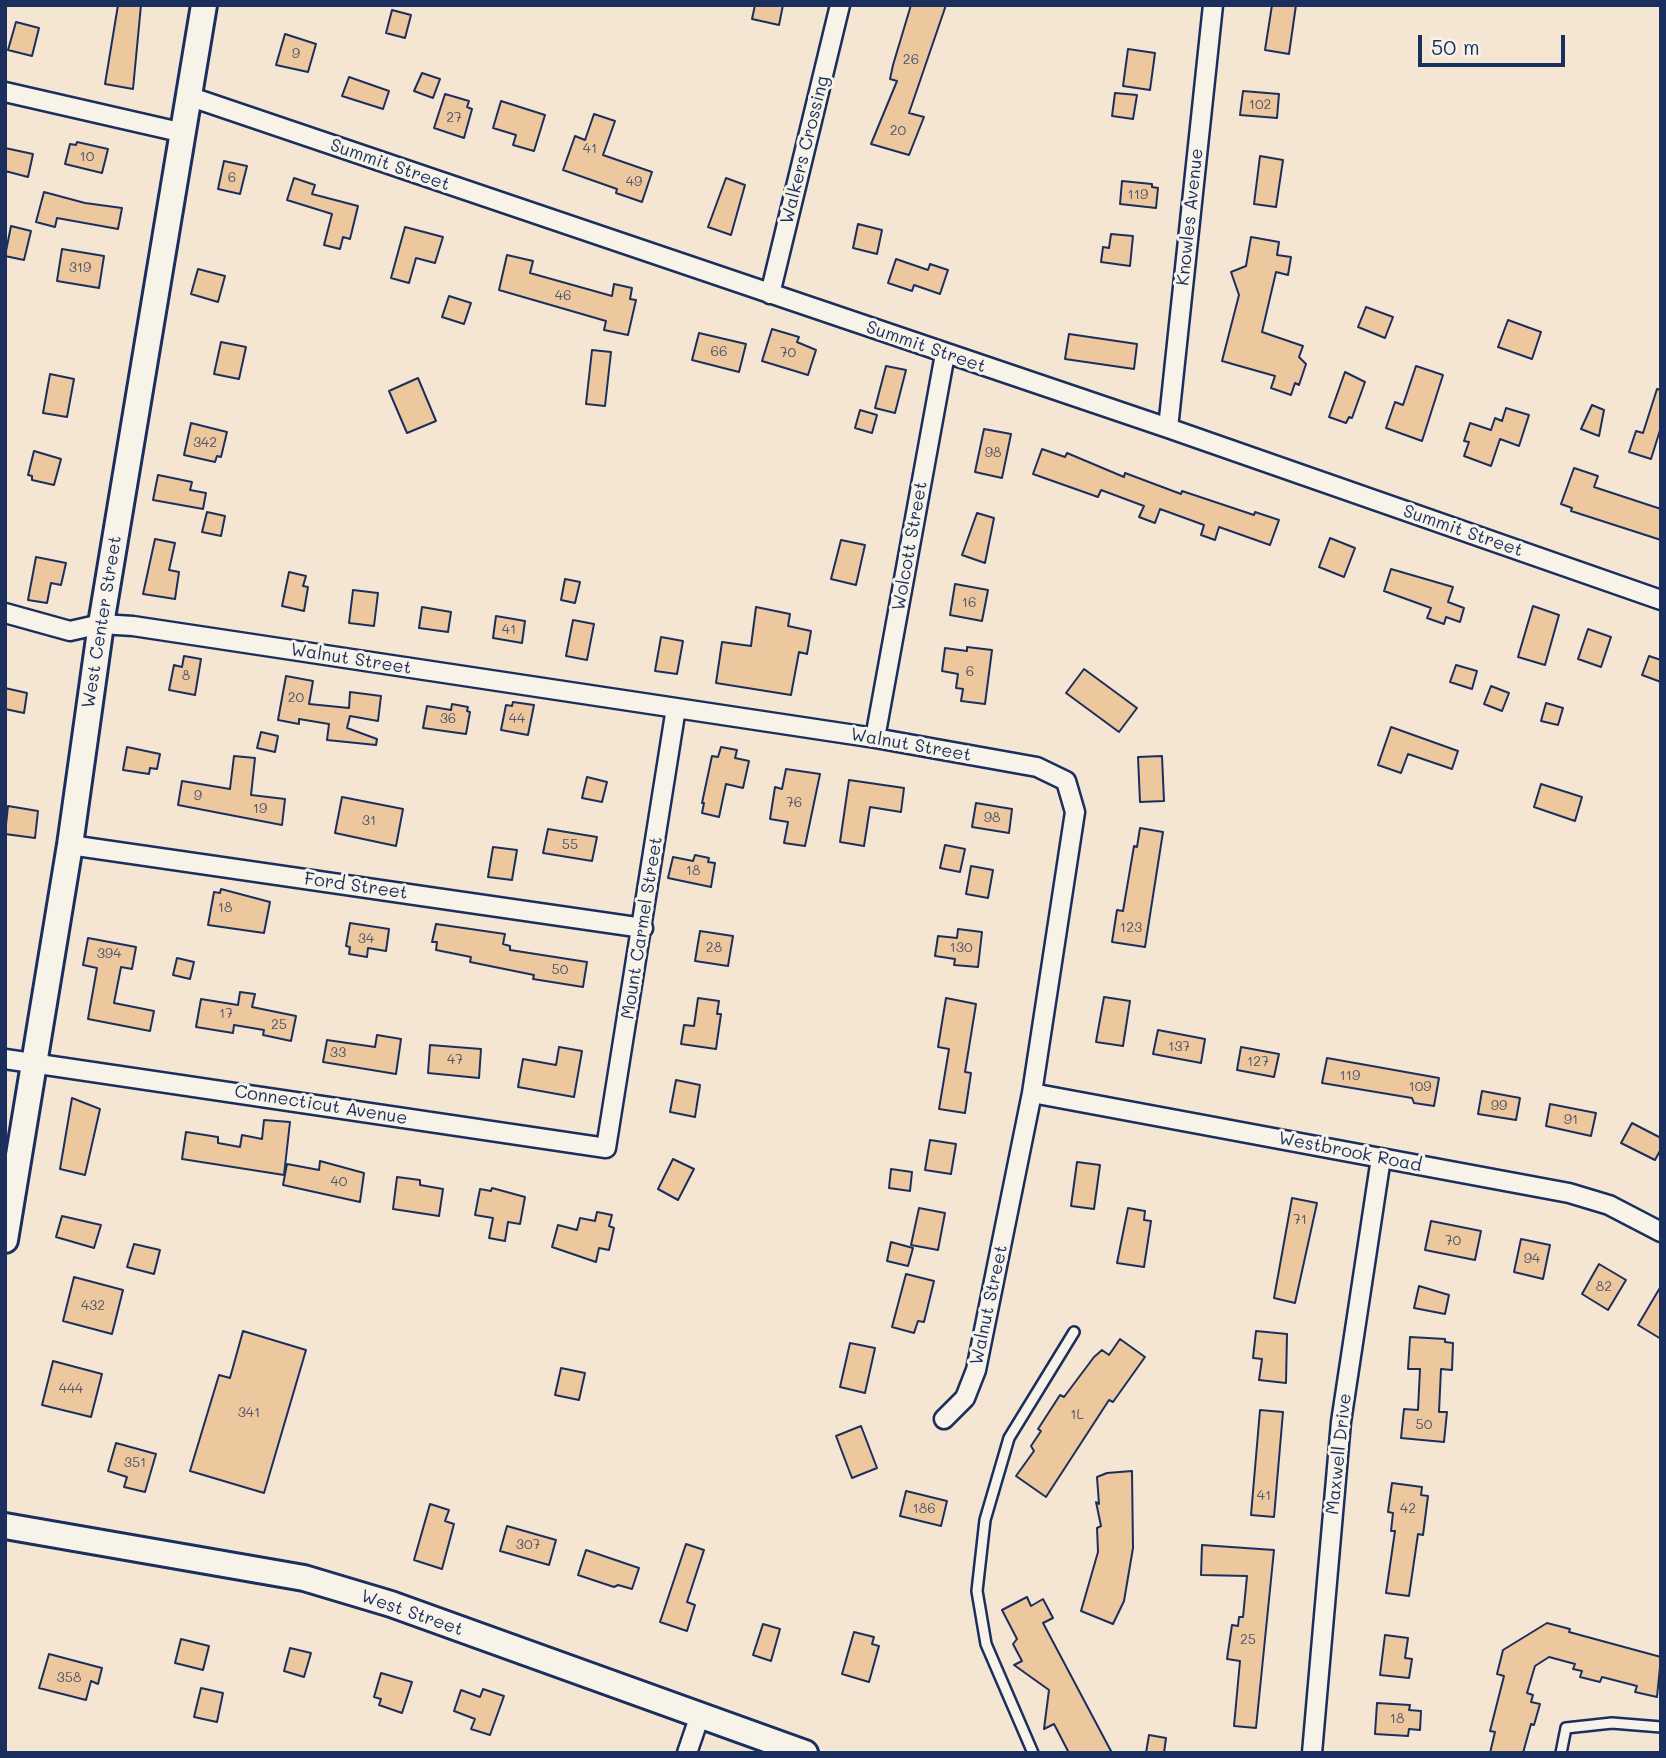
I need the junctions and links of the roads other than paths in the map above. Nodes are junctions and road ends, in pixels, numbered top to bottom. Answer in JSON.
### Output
{"nodes":[{"id":1,"x":204,"y":5,"type":"edge"},
{"id":2,"x":839,"y":5,"type":"edge"},
{"id":3,"x":1213,"y":5,"type":"edge"},
{"id":4,"x":5,"y":92,"type":"edge"},
{"id":5,"x":191,"y":97,"type":"junction"},
{"id":6,"x":184,"y":133,"type":"junction"},
{"id":7,"x":770,"y":294,"type":"junction"},
{"id":8,"x":945,"y":354,"type":"junction"},
{"id":9,"x":1168,"y":428,"type":"junction"},
{"id":10,"x":1661,"y":600,"type":"edge"},
{"id":11,"x":5,"y":612,"type":"edge"},
{"id":12,"x":101,"y":624,"type":"junction"},
{"id":13,"x":676,"y":708,"type":"junction"},
{"id":14,"x":875,"y":738,"type":"junction"},
{"id":15,"x":70,"y":845,"type":"junction"},
{"id":16,"x":643,"y":928,"type":"junction"},
{"id":17,"x":5,"y":1059,"type":"edge"},
{"id":18,"x":35,"y":1063,"type":"junction"},
{"id":19,"x":1032,"y":1093,"type":"junction"},
{"id":20,"x":606,"y":1148,"type":"joint"},
{"id":21,"x":1381,"y":1158,"type":"junction"},
{"id":22,"x":1661,"y":1232,"type":"edge"},
{"id":23,"x":5,"y":1240,"type":"edge"},
{"id":24,"x":1074,"y":1332,"type":"dead end"},
{"id":25,"x":944,"y":1419,"type":"dead end"},
{"id":26,"x":5,"y":1526,"type":"edge"},
{"id":27,"x":700,"y":1715,"type":"junction"},
{"id":28,"x":1661,"y":1727,"type":"edge"},
{"id":29,"x":687,"y":1753,"type":"edge"},
{"id":30,"x":805,"y":1753,"type":"edge"},
{"id":31,"x":1033,"y":1753,"type":"edge"},
{"id":32,"x":1312,"y":1753,"type":"edge"},
{"id":33,"x":1561,"y":1753,"type":"edge"}],
"edges":[{"from":1,"to":5,"type":"street","name":"West Center Street"},
{"from":2,"to":7,"type":"street","name":"Walkers Crossing"},
{"from":3,"to":9,"type":"street","name":"Knowles Avenue"},
{"from":4,"to":6,"type":"street"},
{"from":5,"to":6,"type":"street","name":"West Center Street"},
{"from":5,"to":7,"type":"street","name":"Summit Street"},
{"from":6,"to":12,"type":"street","name":"West Center Street"},
{"from":7,"to":8,"type":"street","name":"Summit Street"},
{"from":8,"to":9,"type":"street","name":"Summit Street"},
{"from":8,"to":14,"type":"street","name":"Wolcott Street"},
{"from":9,"to":10,"type":"street","name":"Summit Street"},
{"from":11,"to":12,"type":"street","name":"Walnut Street"},
{"from":12,"to":13,"type":"street","name":"Walnut Street"},
{"from":12,"to":15,"type":"street","name":"West Center Street"},
{"from":13,"to":14,"type":"street","name":"Walnut Street"},
{"from":13,"to":16,"type":"street","name":"Mount Carmel Street"},
{"from":14,"to":19,"type":"street","name":"Walnut Street"},
{"from":15,"to":16,"type":"street","name":"Ford Street"},
{"from":15,"to":18,"type":"street","name":"West Center Street"},
{"from":16,"to":20,"type":"street","name":"Mount Carmel Street"},
{"from":17,"to":18,"type":"street","name":"Connecticut Avenue"},
{"from":18,"to":20,"type":"street","name":"Connecticut Avenue"},
{"from":18,"to":23,"type":"street","name":"West Center Street"},
{"from":19,"to":21,"type":"street","name":"Westbrook Road"},
{"from":19,"to":25,"type":"street","name":"Walnut Street"},
{"from":21,"to":22,"type":"street","name":"Westbrook Road"},
{"from":21,"to":32,"type":"street","name":"Maxwell Drive"},
{"from":24,"to":31,"type":"lane"},
{"from":26,"to":27,"type":"street","name":"West Street"},
{"from":27,"to":29,"type":"street"},
{"from":27,"to":30,"type":"street","name":"West Street"},
{"from":28,"to":33,"type":"lane"}]}
